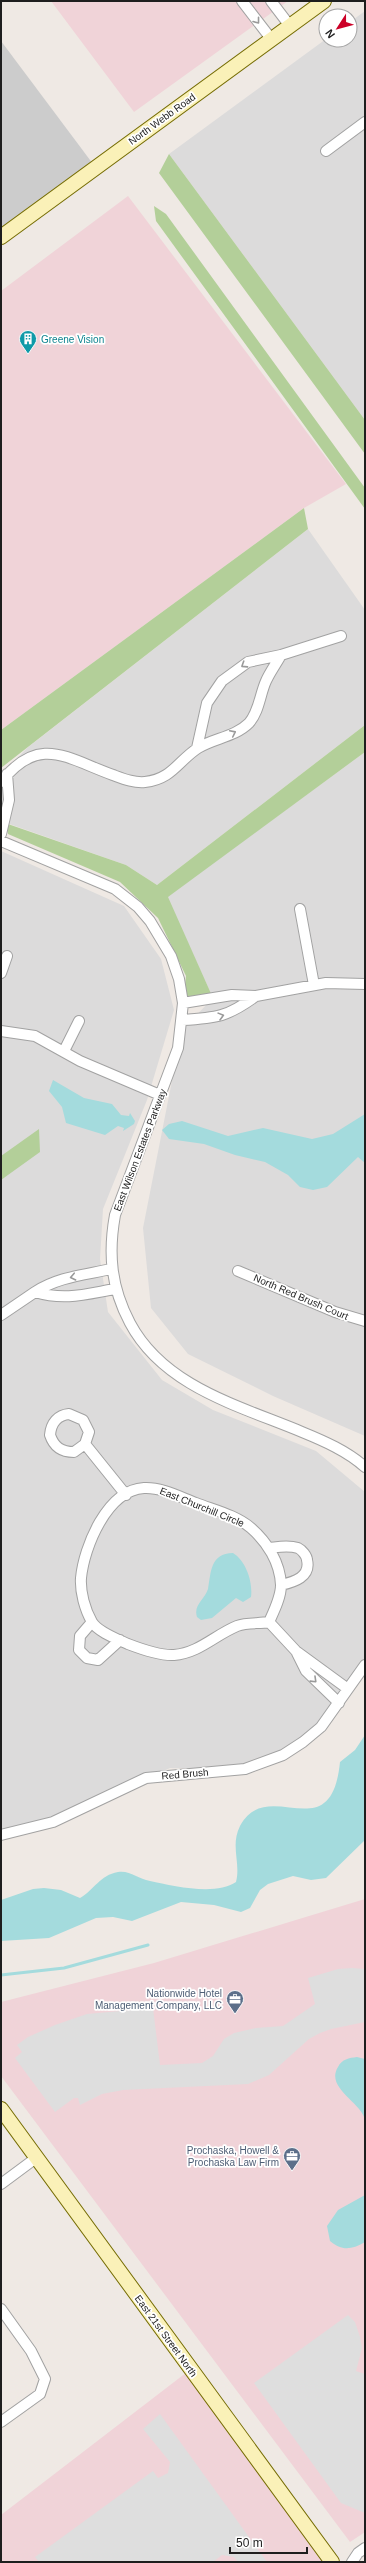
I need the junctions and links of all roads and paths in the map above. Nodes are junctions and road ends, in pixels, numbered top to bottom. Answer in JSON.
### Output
{"nodes":[{"id":1,"x":242,"y":1,"type":"edge"},
{"id":2,"x":271,"y":1,"type":"edge"},
{"id":3,"x":324,"y":1,"type":"edge"},
{"id":4,"x":290,"y":26,"type":"junction"},
{"id":5,"x":272,"y":40,"type":"junction"},
{"id":6,"x":365,"y":122,"type":"edge"},
{"id":7,"x":326,"y":151,"type":"dead end"},
{"id":8,"x":1,"y":237,"type":"edge"},
{"id":9,"x":341,"y":636,"type":"dead end"},
{"id":10,"x":281,"y":655,"type":"junction"},
{"id":11,"x":197,"y":748,"type":"junction"},
{"id":12,"x":4,"y":778,"type":"edge"},
{"id":13,"x":1,"y":834,"type":"edge"},
{"id":14,"x":1,"y":841,"type":"edge"},
{"id":15,"x":300,"y":909,"type":"dead end"},
{"id":16,"x":7,"y":956,"type":"dead end"},
{"id":17,"x":1,"y":973,"type":"edge"},
{"id":18,"x":365,"y":984,"type":"edge"},
{"id":19,"x":314,"y":985,"type":"junction"},
{"id":20,"x":256,"y":996,"type":"junction"},
{"id":21,"x":184,"y":1003,"type":"junction"},
{"id":22,"x":182,"y":1020,"type":"junction"},
{"id":23,"x":79,"y":1021,"type":"dead end"},
{"id":24,"x":1,"y":1031,"type":"edge"},
{"id":25,"x":64,"y":1051,"type":"junction"},
{"id":26,"x":160,"y":1095,"type":"junction"},
{"id":27,"x":111,"y":1269,"type":"junction"},
{"id":28,"x":238,"y":1271,"type":"dead end"},
{"id":29,"x":115,"y":1289,"type":"junction"},
{"id":30,"x":35,"y":1292,"type":"junction"},
{"id":31,"x":1,"y":1315,"type":"edge"},
{"id":32,"x":365,"y":1321,"type":"edge"},
{"id":33,"x":85,"y":1444,"type":"dead end"},
{"id":34,"x":365,"y":1467,"type":"edge"},
{"id":35,"x":126,"y":1495,"type":"junction"},
{"id":36,"x":269,"y":1548,"type":"junction"},
{"id":37,"x":281,"y":1585,"type":"junction"},
{"id":38,"x":92,"y":1622,"type":"junction"},
{"id":39,"x":269,"y":1622,"type":"junction"},
{"id":40,"x":120,"y":1640,"type":"junction"},
{"id":41,"x":296,"y":1651,"type":"junction"},
{"id":42,"x":365,"y":1665,"type":"edge"},
{"id":43,"x":348,"y":1688,"type":"junction"},
{"id":44,"x":339,"y":1703,"type":"junction"},
{"id":45,"x":1,"y":1835,"type":"edge"},
{"id":46,"x":1,"y":2109,"type":"edge"},
{"id":47,"x":36,"y":2158,"type":"junction"},
{"id":48,"x":1,"y":2184,"type":"edge"},
{"id":49,"x":1,"y":2310,"type":"edge"},
{"id":50,"x":1,"y":2422,"type":"edge"},
{"id":51,"x":365,"y":2548,"type":"edge"},
{"id":52,"x":332,"y":2562,"type":"edge"},
{"id":53,"x":352,"y":2562,"type":"edge"}],
"edges":[{"from":1,"to":5,"type":"street","one_way":true},
{"from":2,"to":4,"type":"street"},
{"from":3,"to":4,"type":"main road","name":"North Webb Road"},
{"from":4,"to":5,"type":"main road","name":"North Webb Road"},
{"from":5,"to":8,"type":"main road","name":"North Webb Road"},
{"from":6,"to":7,"type":"street"},
{"from":9,"to":10,"type":"street"},
{"from":11,"to":10,"type":"street","one_way":true},
{"from":10,"to":11,"type":"street","one_way":true},
{"from":11,"to":12,"type":"street"},
{"from":12,"to":13,"type":"street"},
{"from":14,"to":21,"type":"street","name":"East Wilson Estates Parkway"},
{"from":15,"to":19,"type":"street"},
{"from":16,"to":17,"type":"street"},
{"from":18,"to":19,"type":"street"},
{"from":19,"to":20,"type":"street"},
{"from":20,"to":21,"type":"street"},
{"from":22,"to":20,"type":"street","one_way":true},
{"from":21,"to":22,"type":"street","name":"East Wilson Estates Parkway"},
{"from":22,"to":26,"type":"street","name":"East Wilson Estates Parkway"},
{"from":23,"to":25,"type":"street"},
{"from":24,"to":25,"type":"street"},
{"from":25,"to":26,"type":"street"},
{"from":26,"to":27,"type":"street","name":"East Wilson Estates Parkway"},
{"from":27,"to":29,"type":"street","name":"East Wilson Estates Parkway"},
{"from":27,"to":30,"type":"street","one_way":true},
{"from":28,"to":32,"type":"street","name":"North Red Brush Court"},
{"from":29,"to":30,"type":"street"},
{"from":29,"to":34,"type":"street","name":"East Wilson Estates Parkway"},
{"from":30,"to":31,"type":"street"},
{"from":33,"to":35,"type":"street"},
{"from":35,"to":36,"type":"street","name":"East Churchill Circle"},
{"from":35,"to":38,"type":"street","name":"East Churchill Circle"},
{"from":36,"to":37,"type":"street","name":"East Churchill Circle"},
{"from":36,"to":37,"type":"street"},
{"from":37,"to":39,"type":"street"},
{"from":38,"to":40,"type":"street"},
{"from":38,"to":40,"type":"street"},
{"from":39,"to":40,"type":"street"},
{"from":39,"to":41,"type":"street"},
{"from":41,"to":43,"type":"street"},
{"from":41,"to":44,"type":"street","one_way":true},
{"from":42,"to":43,"type":"street","name":"Red Brush"},
{"from":43,"to":44,"type":"street","name":"Red Brush"},
{"from":44,"to":45,"type":"street","name":"Red Brush"},
{"from":46,"to":47,"type":"main road","name":"East 21st Street North"},
{"from":47,"to":48,"type":"street"},
{"from":47,"to":52,"type":"main road","name":"East 21st Street North"},
{"from":49,"to":50,"type":"street"},
{"from":51,"to":53,"type":"street"}]}
